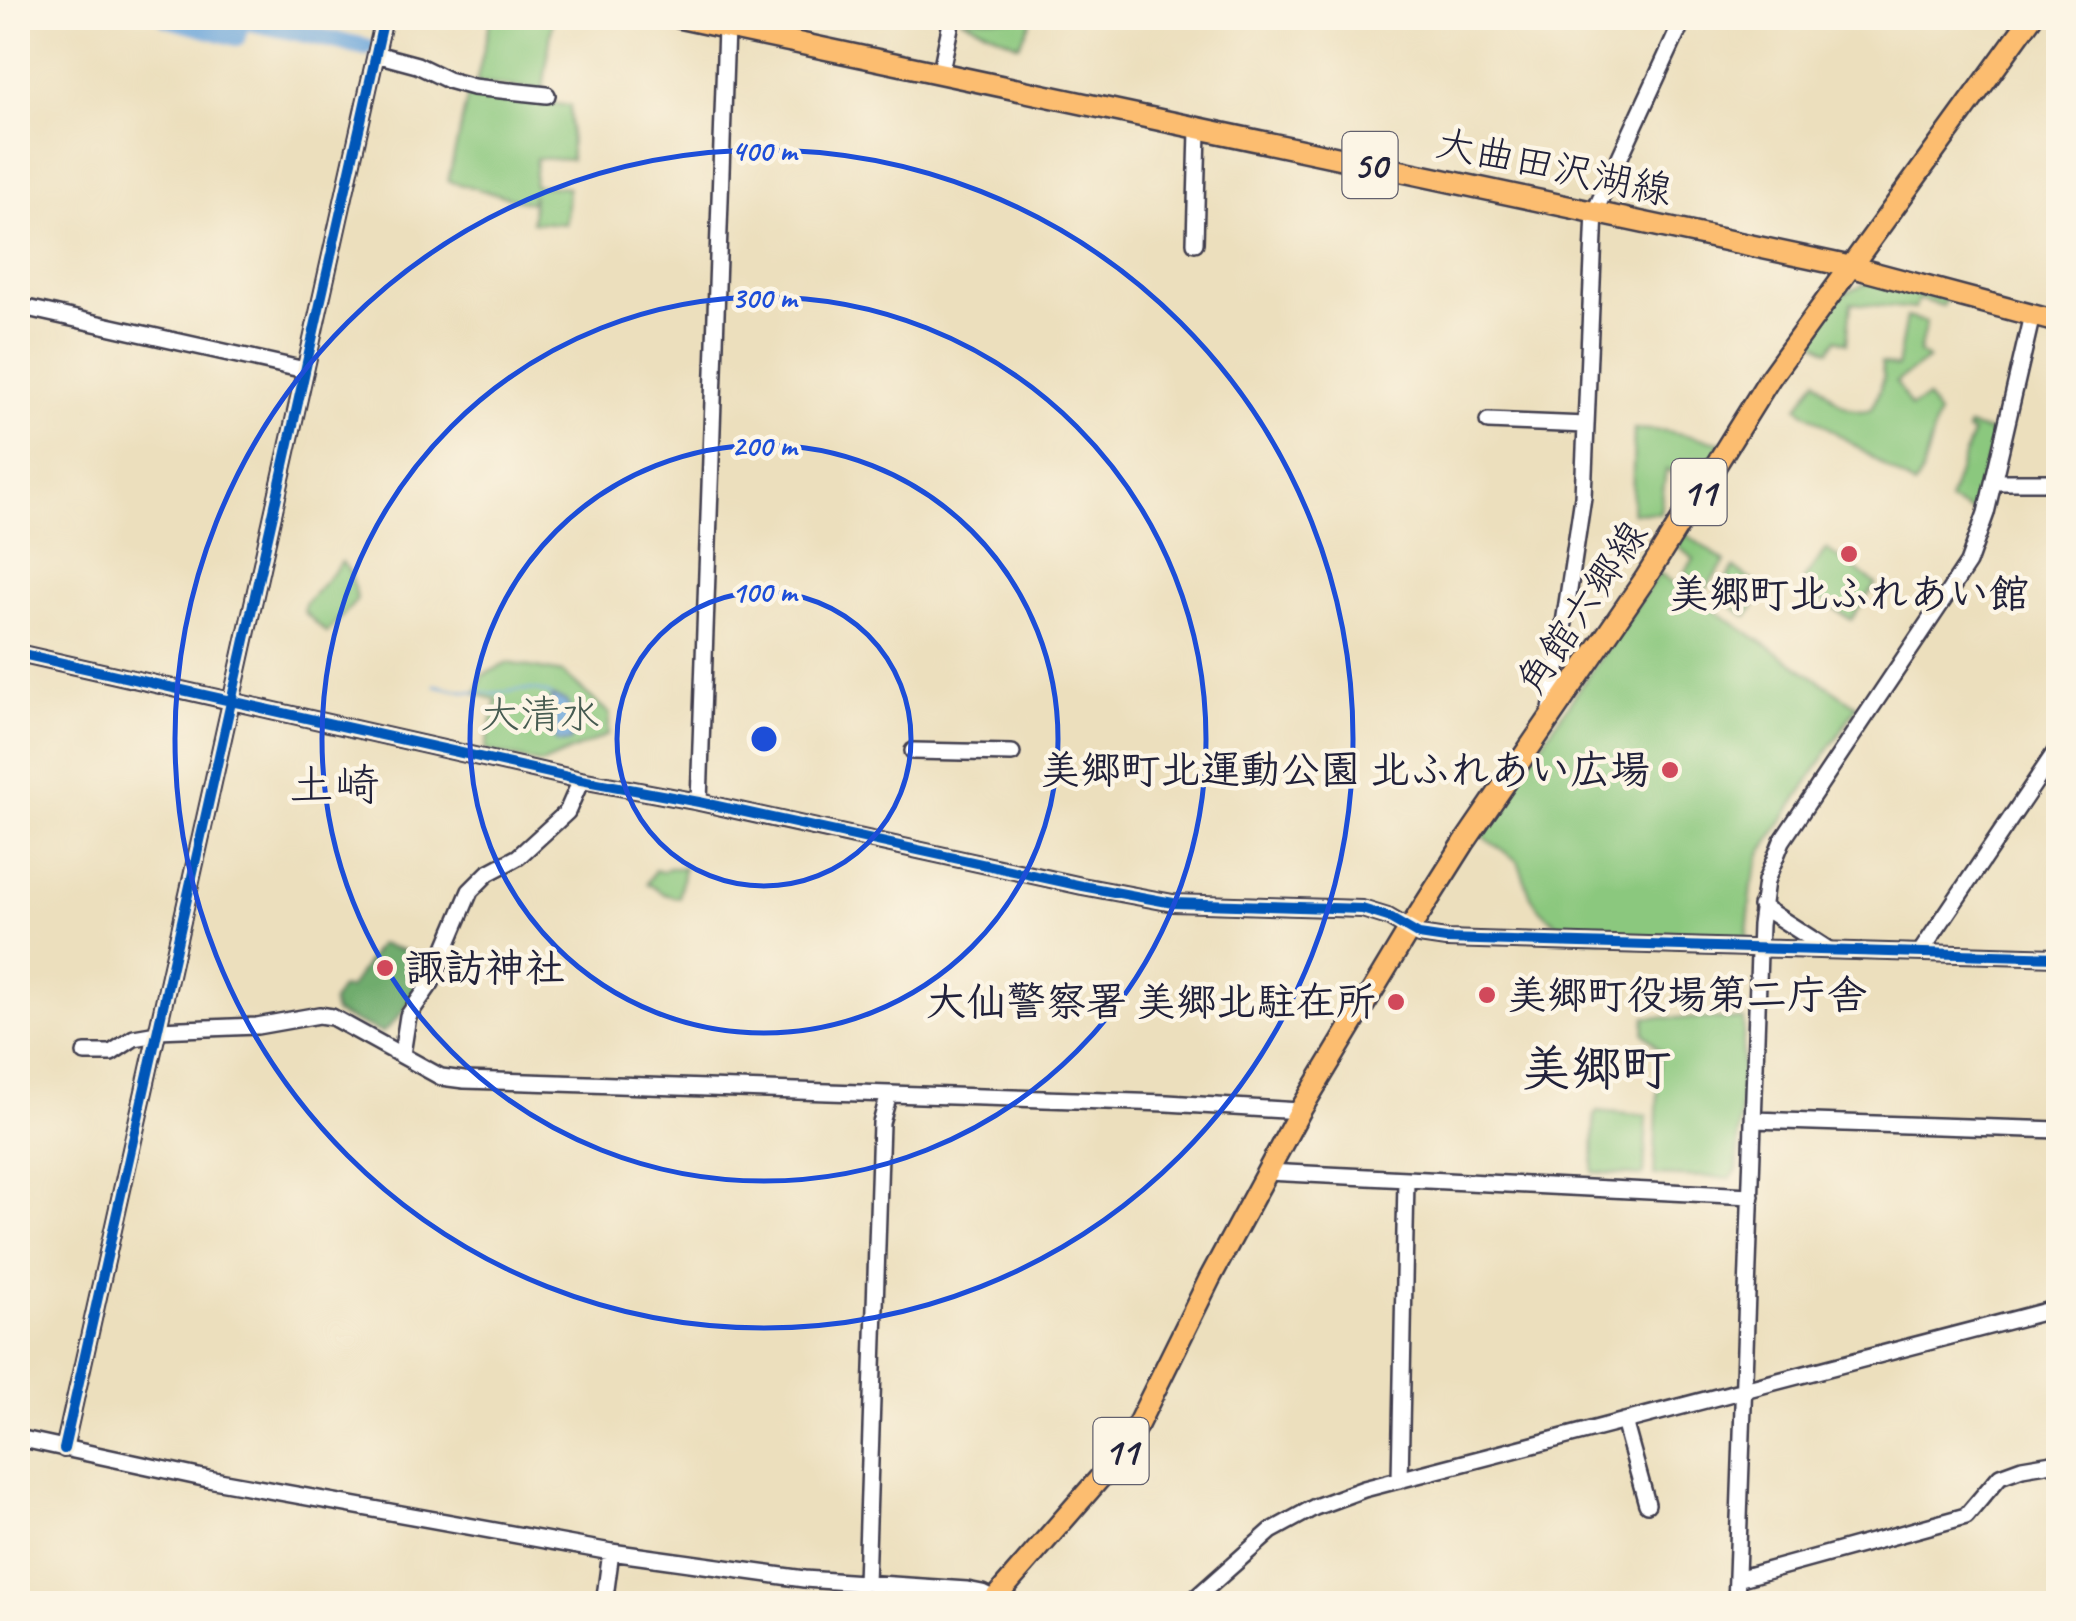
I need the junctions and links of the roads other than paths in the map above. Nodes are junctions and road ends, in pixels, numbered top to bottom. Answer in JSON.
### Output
{"nodes":[{"id":1,"x":384,"y":18,"type":"edge"},
{"id":2,"x":680,"y":18,"type":"edge"},
{"id":3,"x":952,"y":18,"type":"edge"},
{"id":4,"x":1684,"y":18,"type":"edge"},
{"id":5,"x":2031,"y":18,"type":"edge"},
{"id":6,"x":726,"y":28,"type":"junction"},
{"id":7,"x":376,"y":54,"type":"junction"},
{"id":8,"x":940,"y":75,"type":"junction"},
{"id":9,"x":547,"y":95,"type":"dead end"},
{"id":10,"x":1198,"y":130,"type":"junction"},
{"id":11,"x":1595,"y":211,"type":"junction"},
{"id":12,"x":1195,"y":242,"type":"dead end"},
{"id":13,"x":1852,"y":266,"type":"junction"},
{"id":14,"x":18,"y":306,"type":"edge"},
{"id":15,"x":2032,"y":315,"type":"junction"},
{"id":16,"x":2058,"y":322,"type":"edge"},
{"id":17,"x":305,"y":370,"type":"junction"},
{"id":18,"x":1488,"y":421,"type":"dead end"},
{"id":19,"x":1586,"y":425,"type":"junction"},
{"id":20,"x":1993,"y":482,"type":"junction"},
{"id":21,"x":2058,"y":482,"type":"edge"},
{"id":22,"x":18,"y":653,"type":"edge"},
{"id":23,"x":230,"y":701,"type":"junction"},
{"id":24,"x":1550,"y":720,"type":"junction"},
{"id":25,"x":2058,"y":748,"type":"edge"},
{"id":26,"x":912,"y":751,"type":"dead end"},
{"id":27,"x":1012,"y":754,"type":"dead end"},
{"id":28,"x":582,"y":780,"type":"junction"},
{"id":29,"x":699,"y":802,"type":"junction"},
{"id":30,"x":1761,"y":906,"type":"junction"},
{"id":31,"x":1408,"y":930,"type":"junction"},
{"id":32,"x":1759,"y":950,"type":"junction"},
{"id":33,"x":1832,"y":952,"type":"junction"},
{"id":34,"x":1920,"y":953,"type":"junction"},
{"id":35,"x":2058,"y":957,"type":"edge"},
{"id":36,"x":157,"y":1032,"type":"junction"},
{"id":37,"x":85,"y":1053,"type":"dead end"},
{"id":38,"x":402,"y":1054,"type":"junction"},
{"id":39,"x":889,"y":1094,"type":"junction"},
{"id":40,"x":1300,"y":1112,"type":"junction"},
{"id":41,"x":1754,"y":1120,"type":"junction"},
{"id":42,"x":2058,"y":1130,"type":"edge"},
{"id":43,"x":1268,"y":1172,"type":"junction"},
{"id":44,"x":1406,"y":1180,"type":"junction"},
{"id":45,"x":1751,"y":1196,"type":"junction"},
{"id":46,"x":2058,"y":1308,"type":"edge"},
{"id":47,"x":1744,"y":1389,"type":"junction"},
{"id":48,"x":1624,"y":1421,"type":"junction"},
{"id":49,"x":18,"y":1438,"type":"edge"},
{"id":50,"x":64,"y":1449,"type":"junction"},
{"id":51,"x":2058,"y":1462,"type":"edge"},
{"id":52,"x":1400,"y":1480,"type":"junction"},
{"id":53,"x":1647,"y":1504,"type":"dead end"},
{"id":54,"x":611,"y":1552,"type":"junction"},
{"id":55,"x":1737,"y":1579,"type":"junction"},
{"id":56,"x":866,"y":1583,"type":"junction"},
{"id":57,"x":996,"y":1602,"type":"edge"},
{"id":58,"x":604,"y":1604,"type":"edge"},
{"id":59,"x":1189,"y":1604,"type":"edge"},
{"id":60,"x":1736,"y":1604,"type":"edge"}],
"edges":[{"from":1,"to":7,"type":"street"},
{"from":2,"to":6,"type":"main road","name":"大曲田沢湖線","number":"50"},
{"from":3,"to":8,"type":"street"},
{"from":4,"to":11,"type":"street"},
{"from":5,"to":13,"type":"main road","name":"角館六郷線","number":"11"},
{"from":6,"to":8,"type":"main road","name":"大曲田沢湖線","number":"50"},
{"from":6,"to":29,"type":"street"},
{"from":7,"to":9,"type":"street"},
{"from":7,"to":17,"type":"street"},
{"from":8,"to":10,"type":"main road","name":"大曲田沢湖線","number":"50"},
{"from":10,"to":11,"type":"main road","name":"大曲田沢湖線","number":"50"},
{"from":10,"to":12,"type":"street"},
{"from":11,"to":13,"type":"main road","name":"大曲田沢湖線","number":"50"},
{"from":11,"to":19,"type":"street"},
{"from":13,"to":15,"type":"main road","name":"大曲田沢湖線","number":"50"},
{"from":13,"to":24,"type":"main road","name":"角館六郷線","number":"11"},
{"from":14,"to":17,"type":"street"},
{"from":15,"to":16,"type":"main road","name":"大曲田沢湖線","number":"50"},
{"from":15,"to":20,"type":"street"},
{"from":17,"to":23,"type":"street"},
{"from":18,"to":19,"type":"street"},
{"from":19,"to":24,"type":"street"},
{"from":20,"to":21,"type":"street"},
{"from":20,"to":30,"type":"street"},
{"from":22,"to":23,"type":"street"},
{"from":23,"to":28,"type":"street"},
{"from":23,"to":36,"type":"street"},
{"from":24,"to":31,"type":"main road","name":"角館六郷線","number":"11"},
{"from":25,"to":34,"type":"street"},
{"from":26,"to":27,"type":"street"},
{"from":28,"to":29,"type":"street"},
{"from":28,"to":38,"type":"street"},
{"from":29,"to":31,"type":"street"},
{"from":30,"to":32,"type":"street"},
{"from":30,"to":33,"type":"street"},
{"from":31,"to":32,"type":"street"},
{"from":31,"to":40,"type":"main road","name":"角館六郷線","number":"11"},
{"from":32,"to":33,"type":"street"},
{"from":32,"to":41,"type":"street"},
{"from":33,"to":34,"type":"street"},
{"from":34,"to":35,"type":"street"},
{"from":36,"to":37,"type":"street"},
{"from":36,"to":38,"type":"street"},
{"from":36,"to":50,"type":"street"},
{"from":38,"to":39,"type":"street"},
{"from":39,"to":40,"type":"street"},
{"from":39,"to":56,"type":"street"},
{"from":40,"to":43,"type":"main road","name":"角館六郷線","number":"11"},
{"from":41,"to":42,"type":"street"},
{"from":41,"to":45,"type":"street"},
{"from":43,"to":44,"type":"street"},
{"from":43,"to":57,"type":"main road","name":"角館六郷線","number":"11"},
{"from":44,"to":45,"type":"street"},
{"from":44,"to":52,"type":"street"},
{"from":45,"to":47,"type":"street"},
{"from":46,"to":47,"type":"street"},
{"from":47,"to":48,"type":"street"},
{"from":47,"to":55,"type":"street"},
{"from":48,"to":52,"type":"street"},
{"from":48,"to":53,"type":"street"},
{"from":49,"to":50,"type":"street"},
{"from":50,"to":54,"type":"street"},
{"from":51,"to":55,"type":"street"},
{"from":52,"to":59,"type":"street"},
{"from":54,"to":56,"type":"street"},
{"from":54,"to":58,"type":"street"},
{"from":55,"to":60,"type":"street"},
{"from":56,"to":57,"type":"street"}]}
